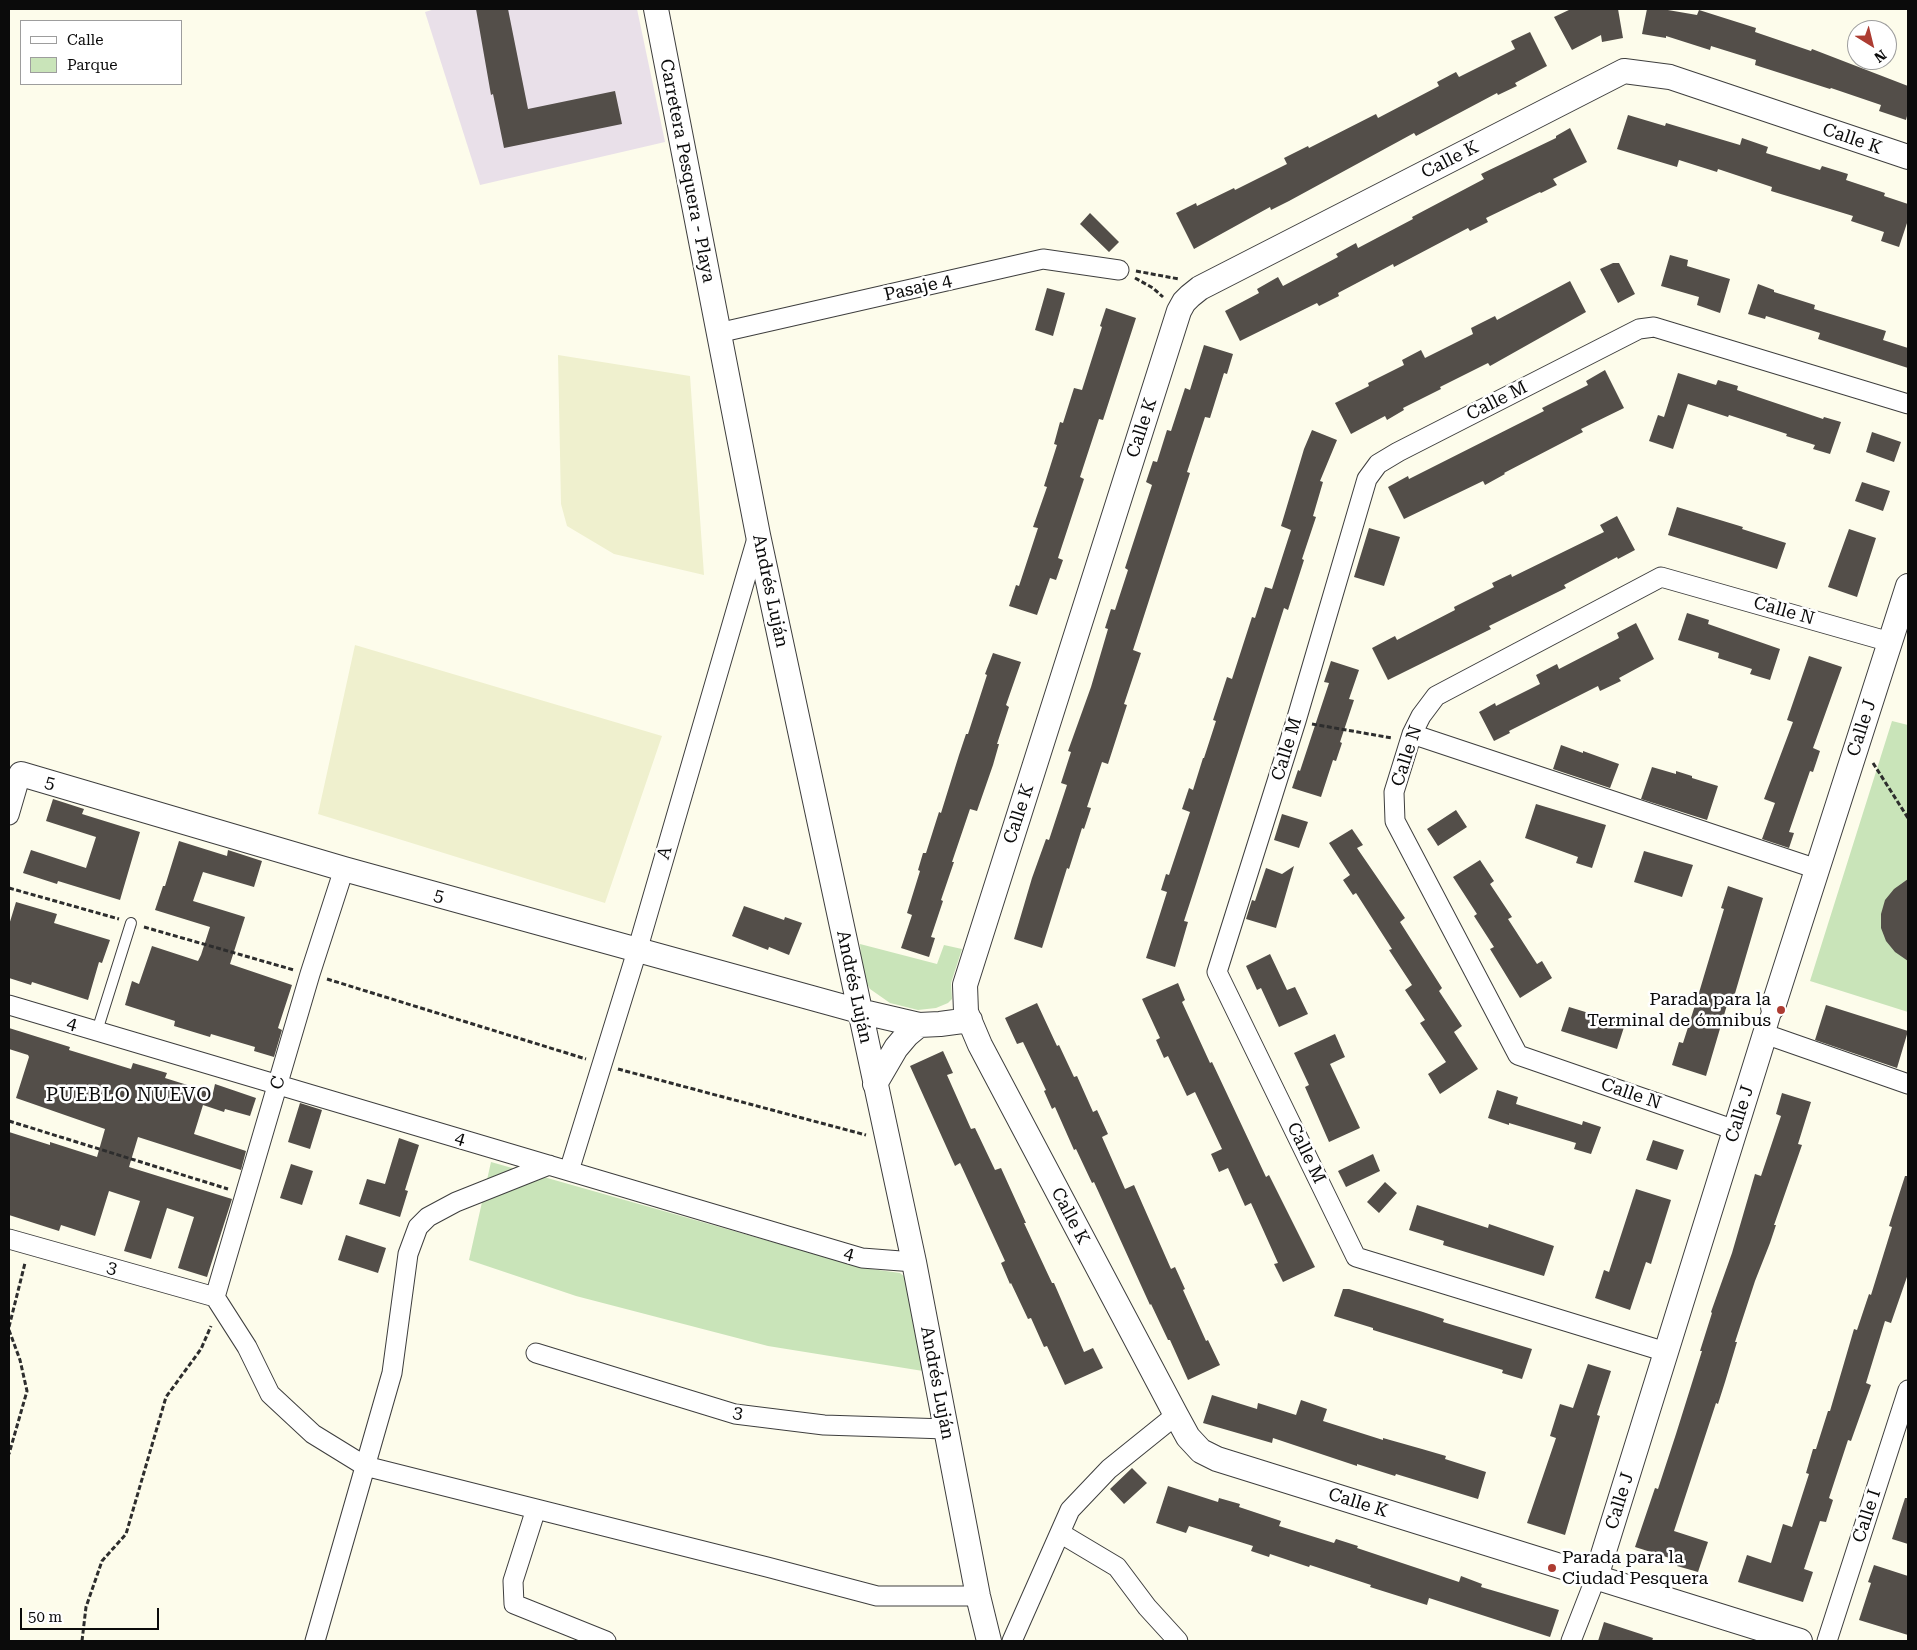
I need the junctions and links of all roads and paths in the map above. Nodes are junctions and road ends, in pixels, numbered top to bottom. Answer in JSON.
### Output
{"nodes":[{"id":1,"x":656,"y":9,"type":"edge"},
{"id":2,"x":1908,"y":158,"type":"edge"},
{"id":3,"x":1119,"y":270,"type":"junction"},
{"id":4,"x":1200,"y":288,"type":"junction"},
{"id":5,"x":1178,"y":311,"type":"junction"},
{"id":6,"x":718,"y":333,"type":"junction"},
{"id":7,"x":1908,"y":404,"type":"edge"},
{"id":8,"x":758,"y":535,"type":"junction"},
{"id":9,"x":1908,"y":586,"type":"edge"},
{"id":10,"x":1890,"y":642,"type":"junction"},
{"id":11,"x":1296,"y":721,"type":"junction"},
{"id":12,"x":1411,"y":738,"type":"junction"},
{"id":13,"x":1859,"y":739,"type":"junction"},
{"id":14,"x":21,"y":774,"type":"joint"},
{"id":15,"x":9,"y":815,"type":"edge"},
{"id":16,"x":1908,"y":818,"type":"edge"},
{"id":17,"x":344,"y":869,"type":"junction"},
{"id":18,"x":1817,"y":869,"type":"junction"},
{"id":19,"x":9,"y":888,"type":"edge"},
{"id":20,"x":131,"y":923,"type":"junction"},
{"id":21,"x":637,"y":951,"type":"junction"},
{"id":22,"x":310,"y":974,"type":"junction"},
{"id":23,"x":9,"y":1005,"type":"edge"},
{"id":24,"x":1774,"y":1007,"type":"joint"},
{"id":25,"x":859,"y":1011,"type":"junction"},
{"id":26,"x":970,"y":1020,"type":"junction"},
{"id":27,"x":919,"y":1025,"type":"junction"},
{"id":28,"x":97,"y":1031,"type":"junction"},
{"id":29,"x":1765,"y":1034,"type":"junction"},
{"id":30,"x":601,"y":1064,"type":"junction"},
{"id":31,"x":278,"y":1084,"type":"junction"},
{"id":32,"x":875,"y":1084,"type":"junction"},
{"id":33,"x":1908,"y":1084,"type":"edge"},
{"id":34,"x":9,"y":1121,"type":"edge"},
{"id":35,"x":1736,"y":1130,"type":"junction"},
{"id":36,"x":887,"y":1141,"type":"junction"},
{"id":37,"x":549,"y":1165,"type":"junction"},
{"id":38,"x":569,"y":1171,"type":"junction"},
{"id":39,"x":245,"y":1194,"type":"junction"},
{"id":40,"x":9,"y":1239,"type":"edge"},
{"id":41,"x":30,"y":1245,"type":"junction"},
{"id":42,"x":914,"y":1262,"type":"junction"},
{"id":43,"x":218,"y":1301,"type":"junction"},
{"id":44,"x":9,"y":1328,"type":"edge"},
{"id":45,"x":1666,"y":1352,"type":"junction"},
{"id":46,"x":536,"y":1353,"type":"dead end"},
{"id":47,"x":1908,"y":1390,"type":"edge"},
{"id":48,"x":1176,"y":1416,"type":"junction"},
{"id":49,"x":946,"y":1429,"type":"junction"},
{"id":50,"x":9,"y":1454,"type":"edge"},
{"id":51,"x":365,"y":1466,"type":"junction"},
{"id":52,"x":536,"y":1509,"type":"junction"},
{"id":53,"x":1060,"y":1533,"type":"junction"},
{"id":54,"x":1596,"y":1578,"type":"junction"},
{"id":55,"x":978,"y":1596,"type":"junction"},
{"id":56,"x":82,"y":1641,"type":"edge"},
{"id":57,"x":315,"y":1641,"type":"edge"},
{"id":58,"x":606,"y":1641,"type":"edge"},
{"id":59,"x":989,"y":1641,"type":"edge"},
{"id":60,"x":1012,"y":1641,"type":"edge"},
{"id":61,"x":1178,"y":1641,"type":"edge"},
{"id":62,"x":1571,"y":1641,"type":"edge"},
{"id":63,"x":1800,"y":1641,"type":"edge"},
{"id":64,"x":1827,"y":1641,"type":"edge"}],
"edges":[{"from":1,"to":6,"type":"street","name":"Carretera Pesquera - Playa"},
{"from":2,"to":4,"type":"street","name":"Calle K"},
{"from":3,"to":4,"type":"path"},
{"from":3,"to":5,"type":"path"},
{"from":3,"to":6,"type":"street","name":"Pasaje 4"},
{"from":4,"to":5,"type":"street","name":"Calle K"},
{"from":5,"to":26,"type":"street","name":"Calle K"},
{"from":6,"to":8,"type":"street","name":"Andrés Luján"},
{"from":7,"to":11,"type":"street","name":"Calle M"},
{"from":8,"to":21,"type":"street","name":"A"},
{"from":8,"to":25,"type":"street","name":"Andrés Luján"},
{"from":9,"to":10,"type":"street","name":"Calle J"},
{"from":10,"to":12,"type":"street","name":"Calle N"},
{"from":10,"to":13,"type":"street","name":"Calle J"},
{"from":11,"to":12,"type":"path"},
{"from":11,"to":45,"type":"street","name":"Calle M"},
{"from":12,"to":18,"type":"street"},
{"from":12,"to":35,"type":"street","name":"Calle N"},
{"from":13,"to":16,"type":"path"},
{"from":13,"to":18,"type":"street","name":"Calle J"},
{"from":14,"to":15,"type":"street"},
{"from":14,"to":17,"type":"street","name":"5"},
{"from":17,"to":21,"type":"street","name":"5"},
{"from":17,"to":22,"type":"street","name":"C"},
{"from":18,"to":24,"type":"street","name":"Calle J"},
{"from":19,"to":20,"type":"path"},
{"from":20,"to":22,"type":"path"},
{"from":20,"to":28,"type":"lane"},
{"from":21,"to":25,"type":"street","name":"5"},
{"from":21,"to":30,"type":"street","name":"A"},
{"from":22,"to":30,"type":"path"},
{"from":22,"to":31,"type":"street","name":"C"},
{"from":23,"to":28,"type":"street","name":"4"},
{"from":24,"to":29,"type":"street","name":"Calle J"},
{"from":25,"to":27,"type":"street","name":"5"},
{"from":25,"to":32,"type":"street","name":"Andrés Luján"},
{"from":26,"to":27,"type":"street","name":"5"},
{"from":26,"to":48,"type":"street","name":"Calle K"},
{"from":27,"to":32,"type":"street"},
{"from":28,"to":31,"type":"street","name":"4"},
{"from":29,"to":33,"type":"street"},
{"from":29,"to":35,"type":"street","name":"Calle J"},
{"from":30,"to":36,"type":"path"},
{"from":30,"to":38,"type":"street","name":"A"},
{"from":31,"to":37,"type":"street","name":"4"},
{"from":31,"to":39,"type":"street","name":"C"},
{"from":32,"to":36,"type":"street","name":"Andrés Luján"},
{"from":34,"to":39,"type":"path"},
{"from":35,"to":45,"type":"street","name":"Calle J"},
{"from":36,"to":42,"type":"street","name":"Andrés Luján"},
{"from":37,"to":38,"type":"street","name":"4"},
{"from":37,"to":51,"type":"street"},
{"from":38,"to":42,"type":"street","name":"4"},
{"from":39,"to":43,"type":"street","name":"C"},
{"from":40,"to":41,"type":"street","name":"3"},
{"from":41,"to":43,"type":"street","name":"3"},
{"from":41,"to":44,"type":"path"},
{"from":42,"to":49,"type":"street","name":"Andrés Luján"},
{"from":43,"to":51,"type":"street"},
{"from":43,"to":56,"type":"path"},
{"from":44,"to":50,"type":"path"},
{"from":45,"to":54,"type":"street","name":"Calle J"},
{"from":46,"to":49,"type":"street","name":"3"},
{"from":47,"to":64,"type":"street","name":"Calle I"},
{"from":48,"to":53,"type":"street"},
{"from":48,"to":54,"type":"street","name":"Calle K"},
{"from":49,"to":55,"type":"street","name":"Andrés Luján"},
{"from":51,"to":52,"type":"street"},
{"from":51,"to":57,"type":"street"},
{"from":52,"to":55,"type":"street"},
{"from":52,"to":58,"type":"street"},
{"from":53,"to":60,"type":"street"},
{"from":53,"to":61,"type":"street"},
{"from":54,"to":62,"type":"street","name":"Calle J"},
{"from":54,"to":63,"type":"street","name":"Calle K"},
{"from":55,"to":59,"type":"street","name":"Andrés Luján"}]}
